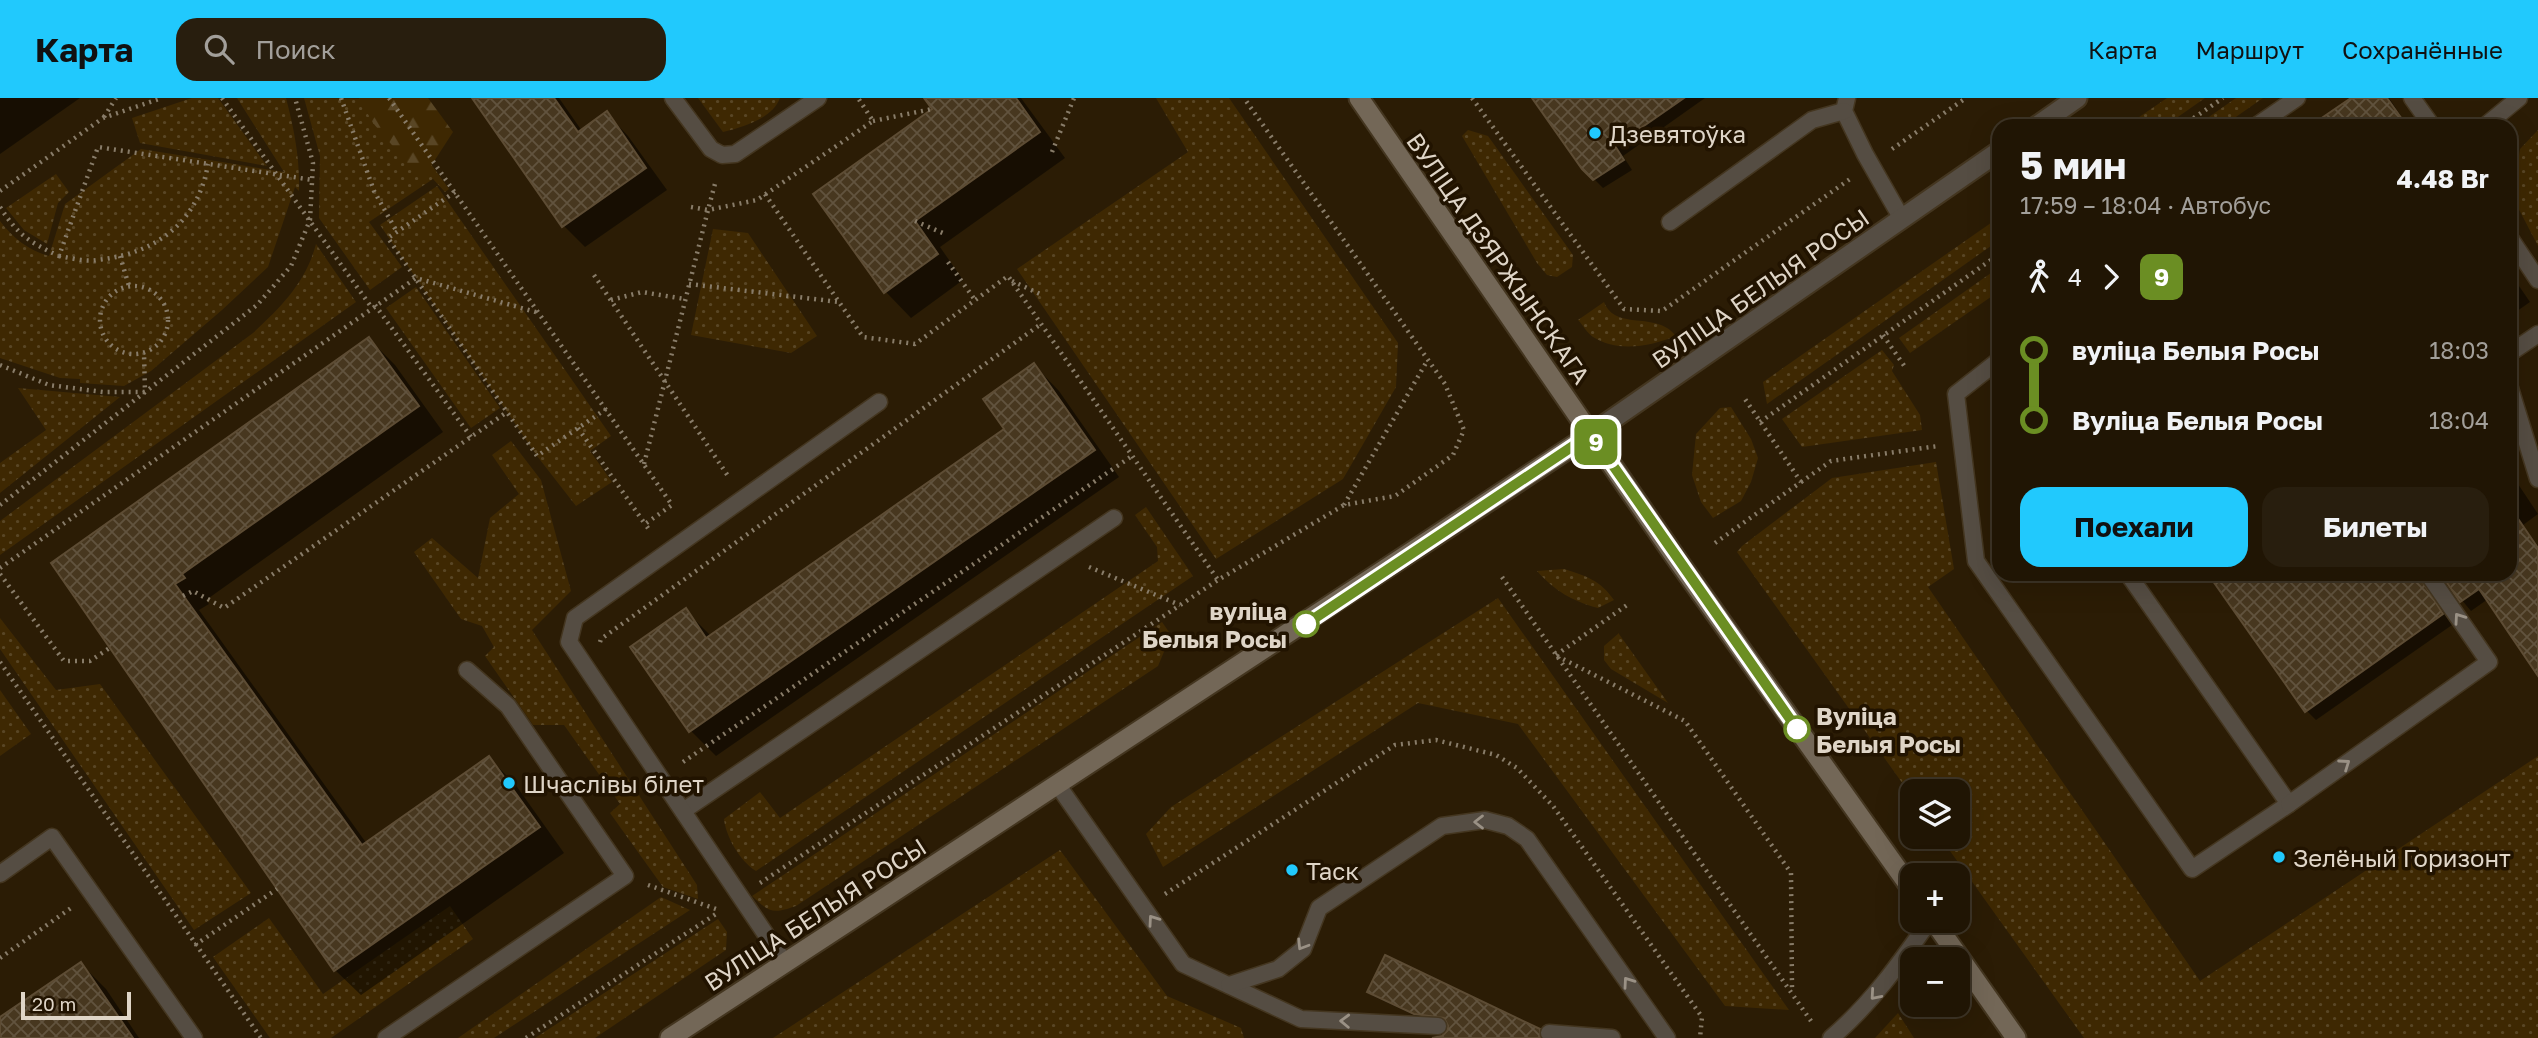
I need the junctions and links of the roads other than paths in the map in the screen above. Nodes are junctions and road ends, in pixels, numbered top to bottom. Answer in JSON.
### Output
{"nodes":[{"id":1,"x":673,"y":98,"type":"edge"},
{"id":2,"x":818,"y":98,"type":"edge"},
{"id":3,"x":1359,"y":98,"type":"edge"},
{"id":4,"x":2077,"y":98,"type":"edge"},
{"id":5,"x":2297,"y":98,"type":"edge"},
{"id":6,"x":2412,"y":98,"type":"edge"},
{"id":7,"x":2518,"y":98,"type":"edge"},
{"id":8,"x":1846,"y":104,"type":"edge"},
{"id":9,"x":2047,"y":119,"type":"edge"},
{"id":10,"x":2266,"y":119,"type":"edge"},
{"id":11,"x":2427,"y":119,"type":"edge"},
{"id":12,"x":2493,"y":119,"type":"edge"},
{"id":13,"x":1992,"y":156,"type":"edge"},
{"id":14,"x":1902,"y":219,"type":"junction"},
{"id":15,"x":1670,"y":222,"type":"dead end"},
{"id":16,"x":2517,"y":248,"type":"edge"},
{"id":17,"x":2538,"y":280,"type":"edge"},
{"id":18,"x":2538,"y":334,"type":"edge"},
{"id":19,"x":2517,"y":349,"type":"edge"},
{"id":20,"x":1992,"y":366,"type":"edge"},
{"id":21,"x":878,"y":402,"type":"dead end"},
{"id":22,"x":2517,"y":411,"type":"edge"},
{"id":23,"x":1591,"y":434,"type":"junction"},
{"id":24,"x":2538,"y":479,"type":"edge"},
{"id":25,"x":1114,"y":518,"type":"dead end"},
{"id":26,"x":2133,"y":581,"type":"edge"},
{"id":27,"x":2433,"y":581,"type":"edge"},
{"id":28,"x":467,"y":670,"type":"dead end"},
{"id":29,"x":1057,"y":784,"type":"junction"},
{"id":30,"x":2289,"y":804,"type":"junction"},
{"id":31,"x":683,"y":811,"type":"junction"},
{"id":32,"x":1900,"y":873,"type":"edge"},
{"id":33,"x":0,"y":874,"type":"edge"},
{"id":34,"x":1923,"y":933,"type":"edge"},
{"id":35,"x":1941,"y":933,"type":"edge"},
{"id":36,"x":785,"y":963,"type":"junction"},
{"id":37,"x":1229,"y":985,"type":"junction"},
{"id":38,"x":1378,"y":1023,"type":"junction"},
{"id":39,"x":1438,"y":1026,"type":"dead end"},
{"id":40,"x":1549,"y":1033,"type":"dead end"},
{"id":41,"x":194,"y":1038,"type":"edge"},
{"id":42,"x":386,"y":1038,"type":"edge"},
{"id":43,"x":670,"y":1038,"type":"edge"},
{"id":44,"x":1409,"y":1038,"type":"edge"},
{"id":45,"x":1612,"y":1038,"type":"edge"},
{"id":46,"x":1667,"y":1038,"type":"edge"},
{"id":47,"x":1831,"y":1038,"type":"edge"},
{"id":48,"x":2016,"y":1038,"type":"edge"}],
"edges":[{"from":1,"to":2,"type":"lane"},
{"from":3,"to":23,"type":"main road","name":"ВУЛІЦА ДЗЯРЖЫНСКАГА"},
{"from":4,"to":9,"type":"street"},
{"from":5,"to":10,"type":"lane"},
{"from":6,"to":11,"type":"lane"},
{"from":7,"to":12,"type":"lane"},
{"from":8,"to":14,"type":"lane"},
{"from":8,"to":15,"type":"lane"},
{"from":13,"to":14,"type":"street","name":"ВУЛІЦА БЕЛЫЯ РОСЫ"},
{"from":14,"to":23,"type":"street","name":"ВУЛІЦА БЕЛЫЯ РОСЫ"},
{"from":16,"to":17,"type":"lane"},
{"from":18,"to":19,"type":"lane"},
{"from":20,"to":30,"type":"lane"},
{"from":21,"to":31,"type":"lane"},
{"from":22,"to":24,"type":"lane"},
{"from":23,"to":29,"type":"main road","name":"ВУЛІЦА БЕЛЫЯ РОСЫ"},
{"from":23,"to":32,"type":"main road","name":"ВУЛІЦА ДЗЯРЖЫНСКАГА"},
{"from":25,"to":31,"type":"lane"},
{"from":26,"to":30,"type":"lane"},
{"from":30,"to":27,"type":"lane","one_way":true},
{"from":28,"to":42,"type":"lane"},
{"from":29,"to":36,"type":"main road","name":"ВУЛІЦА БЕЛЫЯ РОСЫ"},
{"from":37,"to":29,"type":"lane","one_way":true},
{"from":31,"to":36,"type":"lane"},
{"from":33,"to":41,"type":"lane"},
{"from":34,"to":47,"type":"lane","one_way":true},
{"from":35,"to":48,"type":"main road"},
{"from":36,"to":43,"type":"main road","name":"ВУЛІЦА БЕЛЫЯ РОСЫ"},
{"from":38,"to":37,"type":"lane","one_way":true},
{"from":46,"to":37,"type":"lane","one_way":true},
{"from":38,"to":39,"type":"lane"},
{"from":38,"to":44,"type":"lane"},
{"from":40,"to":45,"type":"lane"}]}
